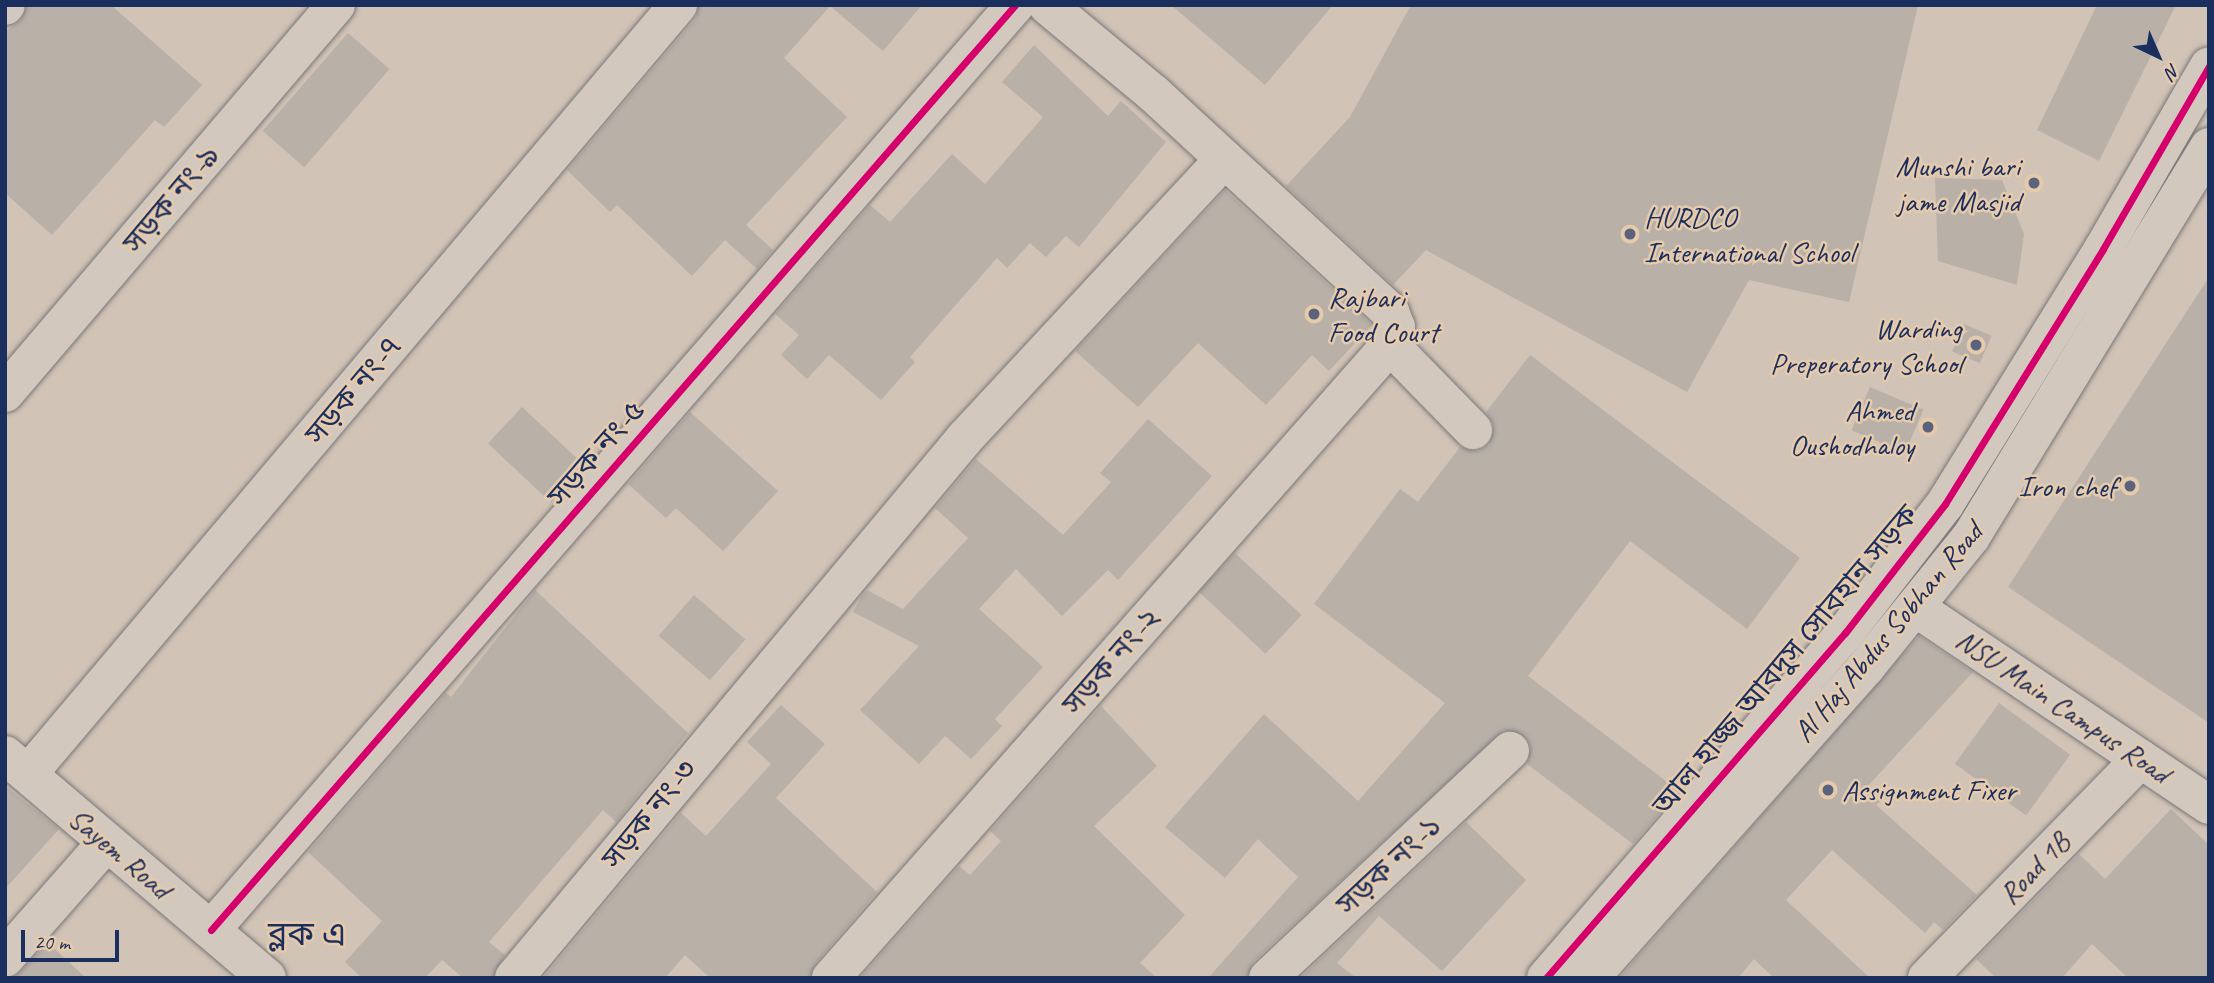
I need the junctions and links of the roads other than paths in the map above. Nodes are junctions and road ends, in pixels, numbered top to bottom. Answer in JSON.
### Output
{"nodes":[{"id":1,"x":336,"y":5,"type":"edge"},
{"id":2,"x":678,"y":5,"type":"edge"},
{"id":3,"x":1015,"y":5,"type":"edge"},
{"id":4,"x":1046,"y":5,"type":"edge"},
{"id":5,"x":2209,"y":66,"type":"edge"},
{"id":6,"x":2209,"y":147,"type":"edge"},
{"id":7,"x":1224,"y":159,"type":"junction"},
{"id":8,"x":1391,"y":345,"type":"junction"},
{"id":9,"x":5,"y":393,"type":"edge"},
{"id":10,"x":1473,"y":430,"type":"dead end"},
{"id":11,"x":1916,"y":608,"type":"junction"},
{"id":12,"x":1510,"y":751,"type":"dead end"},
{"id":13,"x":2141,"y":759,"type":"junction"},
{"id":14,"x":16,"y":765,"type":"edge"},
{"id":15,"x":2209,"y":805,"type":"edge"},
{"id":16,"x":107,"y":842,"type":"junction"},
{"id":17,"x":211,"y":930,"type":"junction"},
{"id":18,"x":5,"y":958,"type":"edge"},
{"id":19,"x":267,"y":978,"type":"edge"},
{"id":20,"x":514,"y":978,"type":"edge"},
{"id":21,"x":831,"y":978,"type":"edge"},
{"id":22,"x":1268,"y":978,"type":"edge"},
{"id":23,"x":1546,"y":978,"type":"edge"},
{"id":24,"x":1590,"y":978,"type":"edge"},
{"id":25,"x":1927,"y":978,"type":"edge"}],
"edges":[{"from":1,"to":9,"type":"street","name":"সড়ক নং-৯"},
{"from":2,"to":14,"type":"street","name":"সড়ক নং-৭"},
{"from":3,"to":17,"type":"street","name":"সড়ক নং-৫"},
{"from":4,"to":7,"type":"street"},
{"from":5,"to":23,"type":"street","name":"আল হাজ্জ আবদুস সোবহান সড়ক"},
{"from":6,"to":11,"type":"street","name":"Al Haj Abdus Sobhan Road"},
{"from":7,"to":8,"type":"street"},
{"from":7,"to":20,"type":"street","name":"সড়ক নং-৩"},
{"from":8,"to":10,"type":"street"},
{"from":8,"to":21,"type":"street","name":"সড়ক নং-২"},
{"from":11,"to":13,"type":"street","name":"NSU Main Campus Road"},
{"from":11,"to":24,"type":"street","name":"Al Haj Abdus Sobhan Road"},
{"from":12,"to":22,"type":"street","name":"সড়ক নং-১"},
{"from":13,"to":15,"type":"street","name":"NSU Main Campus Road"},
{"from":13,"to":25,"type":"street","name":"Road 1B"},
{"from":14,"to":16,"type":"street","name":"Sayem Road"},
{"from":16,"to":17,"type":"street","name":"Sayem Road"},
{"from":16,"to":18,"type":"street"},
{"from":17,"to":19,"type":"street","name":"Sayem Road"}]}
